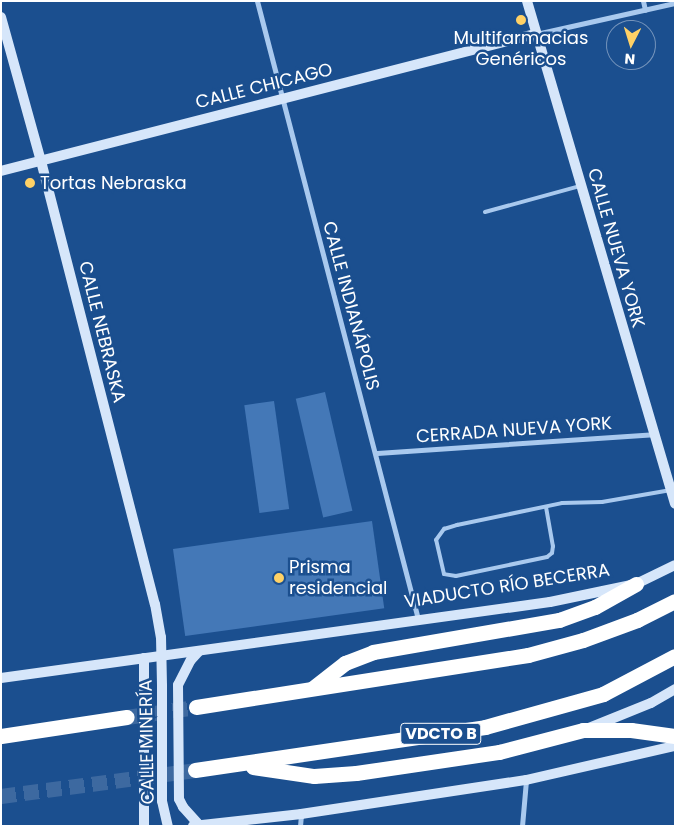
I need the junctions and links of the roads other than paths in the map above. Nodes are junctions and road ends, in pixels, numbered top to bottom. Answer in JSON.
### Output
{"nodes":[{"id":1,"x":257,"y":1,"type":"edge"},
{"id":2,"x":527,"y":1,"type":"edge"},
{"id":3,"x":643,"y":1,"type":"edge"},
{"id":4,"x":675,"y":3,"type":"edge"},
{"id":5,"x":645,"y":10,"type":"junction"},
{"id":6,"x":1,"y":17,"type":"edge"},
{"id":7,"x":535,"y":34,"type":"junction"},
{"id":8,"x":281,"y":98,"type":"junction"},
{"id":9,"x":41,"y":161,"type":"junction"},
{"id":10,"x":1,"y":171,"type":"edge"},
{"id":11,"x":580,"y":186,"type":"junction"},
{"id":12,"x":485,"y":212,"type":"dead end"},
{"id":13,"x":653,"y":434,"type":"junction"},
{"id":14,"x":377,"y":453,"type":"junction"},
{"id":15,"x":670,"y":490,"type":"junction"},
{"id":16,"x":675,"y":504,"type":"edge"},
{"id":17,"x":546,"y":507,"type":"junction"},
{"id":18,"x":675,"y":565,"type":"edge"},
{"id":19,"x":636,"y":584,"type":"junction"},
{"id":20,"x":675,"y":601,"type":"edge"},
{"id":21,"x":418,"y":619,"type":"junction"},
{"id":22,"x":199,"y":651,"type":"junction"},
{"id":23,"x":162,"y":656,"type":"junction"},
{"id":24,"x":675,"y":656,"type":"edge"},
{"id":25,"x":144,"y":658,"type":"junction"},
{"id":26,"x":1,"y":678,"type":"edge"},
{"id":27,"x":312,"y":689,"type":"junction"},
{"id":28,"x":675,"y":689,"type":"edge"},
{"id":29,"x":196,"y":706,"type":"tunnel mouth"},
{"id":30,"x":128,"y":717,"type":"tunnel mouth"},
{"id":31,"x":584,"y":730,"type":"junction"},
{"id":32,"x":1,"y":736,"type":"edge"},
{"id":33,"x":675,"y":736,"type":"edge"},
{"id":34,"x":675,"y":746,"type":"edge"},
{"id":35,"x":237,"y":764,"type":"junction"},
{"id":36,"x":195,"y":770,"type":"tunnel mouth"},
{"id":37,"x":526,"y":780,"type":"junction"},
{"id":38,"x":301,"y":814,"type":"junction"},
{"id":39,"x":196,"y":825,"type":"edge"},
{"id":40,"x":144,"y":826,"type":"edge"},
{"id":41,"x":168,"y":826,"type":"edge"},
{"id":42,"x":300,"y":826,"type":"edge"},
{"id":43,"x":522,"y":826,"type":"edge"}],
"edges":[{"from":1,"to":8,"type":"street","name":"CALLE INDIANÁPOLIS"},
{"from":2,"to":7,"type":"street","name":"CALLE NUEVA YORK"},
{"from":3,"to":5,"type":"street"},
{"from":4,"to":5,"type":"street"},
{"from":5,"to":7,"type":"street"},
{"from":6,"to":9,"type":"street","name":"CALLE NEBRASKA"},
{"from":7,"to":8,"type":"street","name":"CALLE CHICAGO"},
{"from":7,"to":11,"type":"street","name":"CALLE NUEVA YORK"},
{"from":8,"to":9,"type":"street","name":"CALLE CHICAGO"},
{"from":8,"to":14,"type":"street","name":"CALLE INDIANÁPOLIS"},
{"from":9,"to":10,"type":"street","name":"CALLE CHICAGO"},
{"from":9,"to":23,"type":"street","name":"CALLE NEBRASKA"},
{"from":11,"to":12,"type":"lane"},
{"from":11,"to":13,"type":"street","name":"CALLE NUEVA YORK"},
{"from":13,"to":14,"type":"street","name":"CERRADA NUEVA YORK"},
{"from":13,"to":15,"type":"street","name":"CALLE NUEVA YORK"},
{"from":14,"to":21,"type":"street","name":"CALLE INDIANÁPOLIS"},
{"from":15,"to":16,"type":"street","name":"CALLE NUEVA YORK"},
{"from":15,"to":17,"type":"lane"},
{"from":17,"to":17,"type":"lane"},
{"from":18,"to":19,"type":"street","name":"VIADUCTO RÍO BECERRA"},
{"from":19,"to":21,"type":"street","name":"VIADUCTO RÍO BECERRA"},
{"from":19,"to":27,"type":"highway"},
{"from":20,"to":27,"type":"highway"},
{"from":21,"to":22,"type":"street","name":"VIADUCTO RÍO BECERRA"},
{"from":22,"to":23,"type":"street","name":"VIADUCTO RÍO BECERRA"},
{"from":22,"to":39,"type":"street","bridge":true},
{"from":23,"to":25,"type":"street","name":"VIADUCTO RÍO BECERRA"},
{"from":23,"to":41,"type":"street","name":"CALLE MINERÍA","bridge":true},
{"from":24,"to":35,"type":"highway","number":"VDCTO B"},
{"from":25,"to":26,"type":"street","name":"VIADUCTO RÍO BECERRA"},
{"from":25,"to":40,"type":"street","name":"CALLE MINERÍA","bridge":true},
{"from":27,"to":29,"type":"highway"},
{"from":28,"to":31,"type":"street"},
{"from":30,"to":32,"type":"highway"},
{"from":31,"to":33,"type":"highway"},
{"from":31,"to":35,"type":"highway"},
{"from":34,"to":37,"type":"street"},
{"from":35,"to":36,"type":"highway","number":"VDCTO B"},
{"from":37,"to":38,"type":"street"},
{"from":37,"to":43,"type":"street"},
{"from":38,"to":39,"type":"street"},
{"from":38,"to":42,"type":"street"}]}
